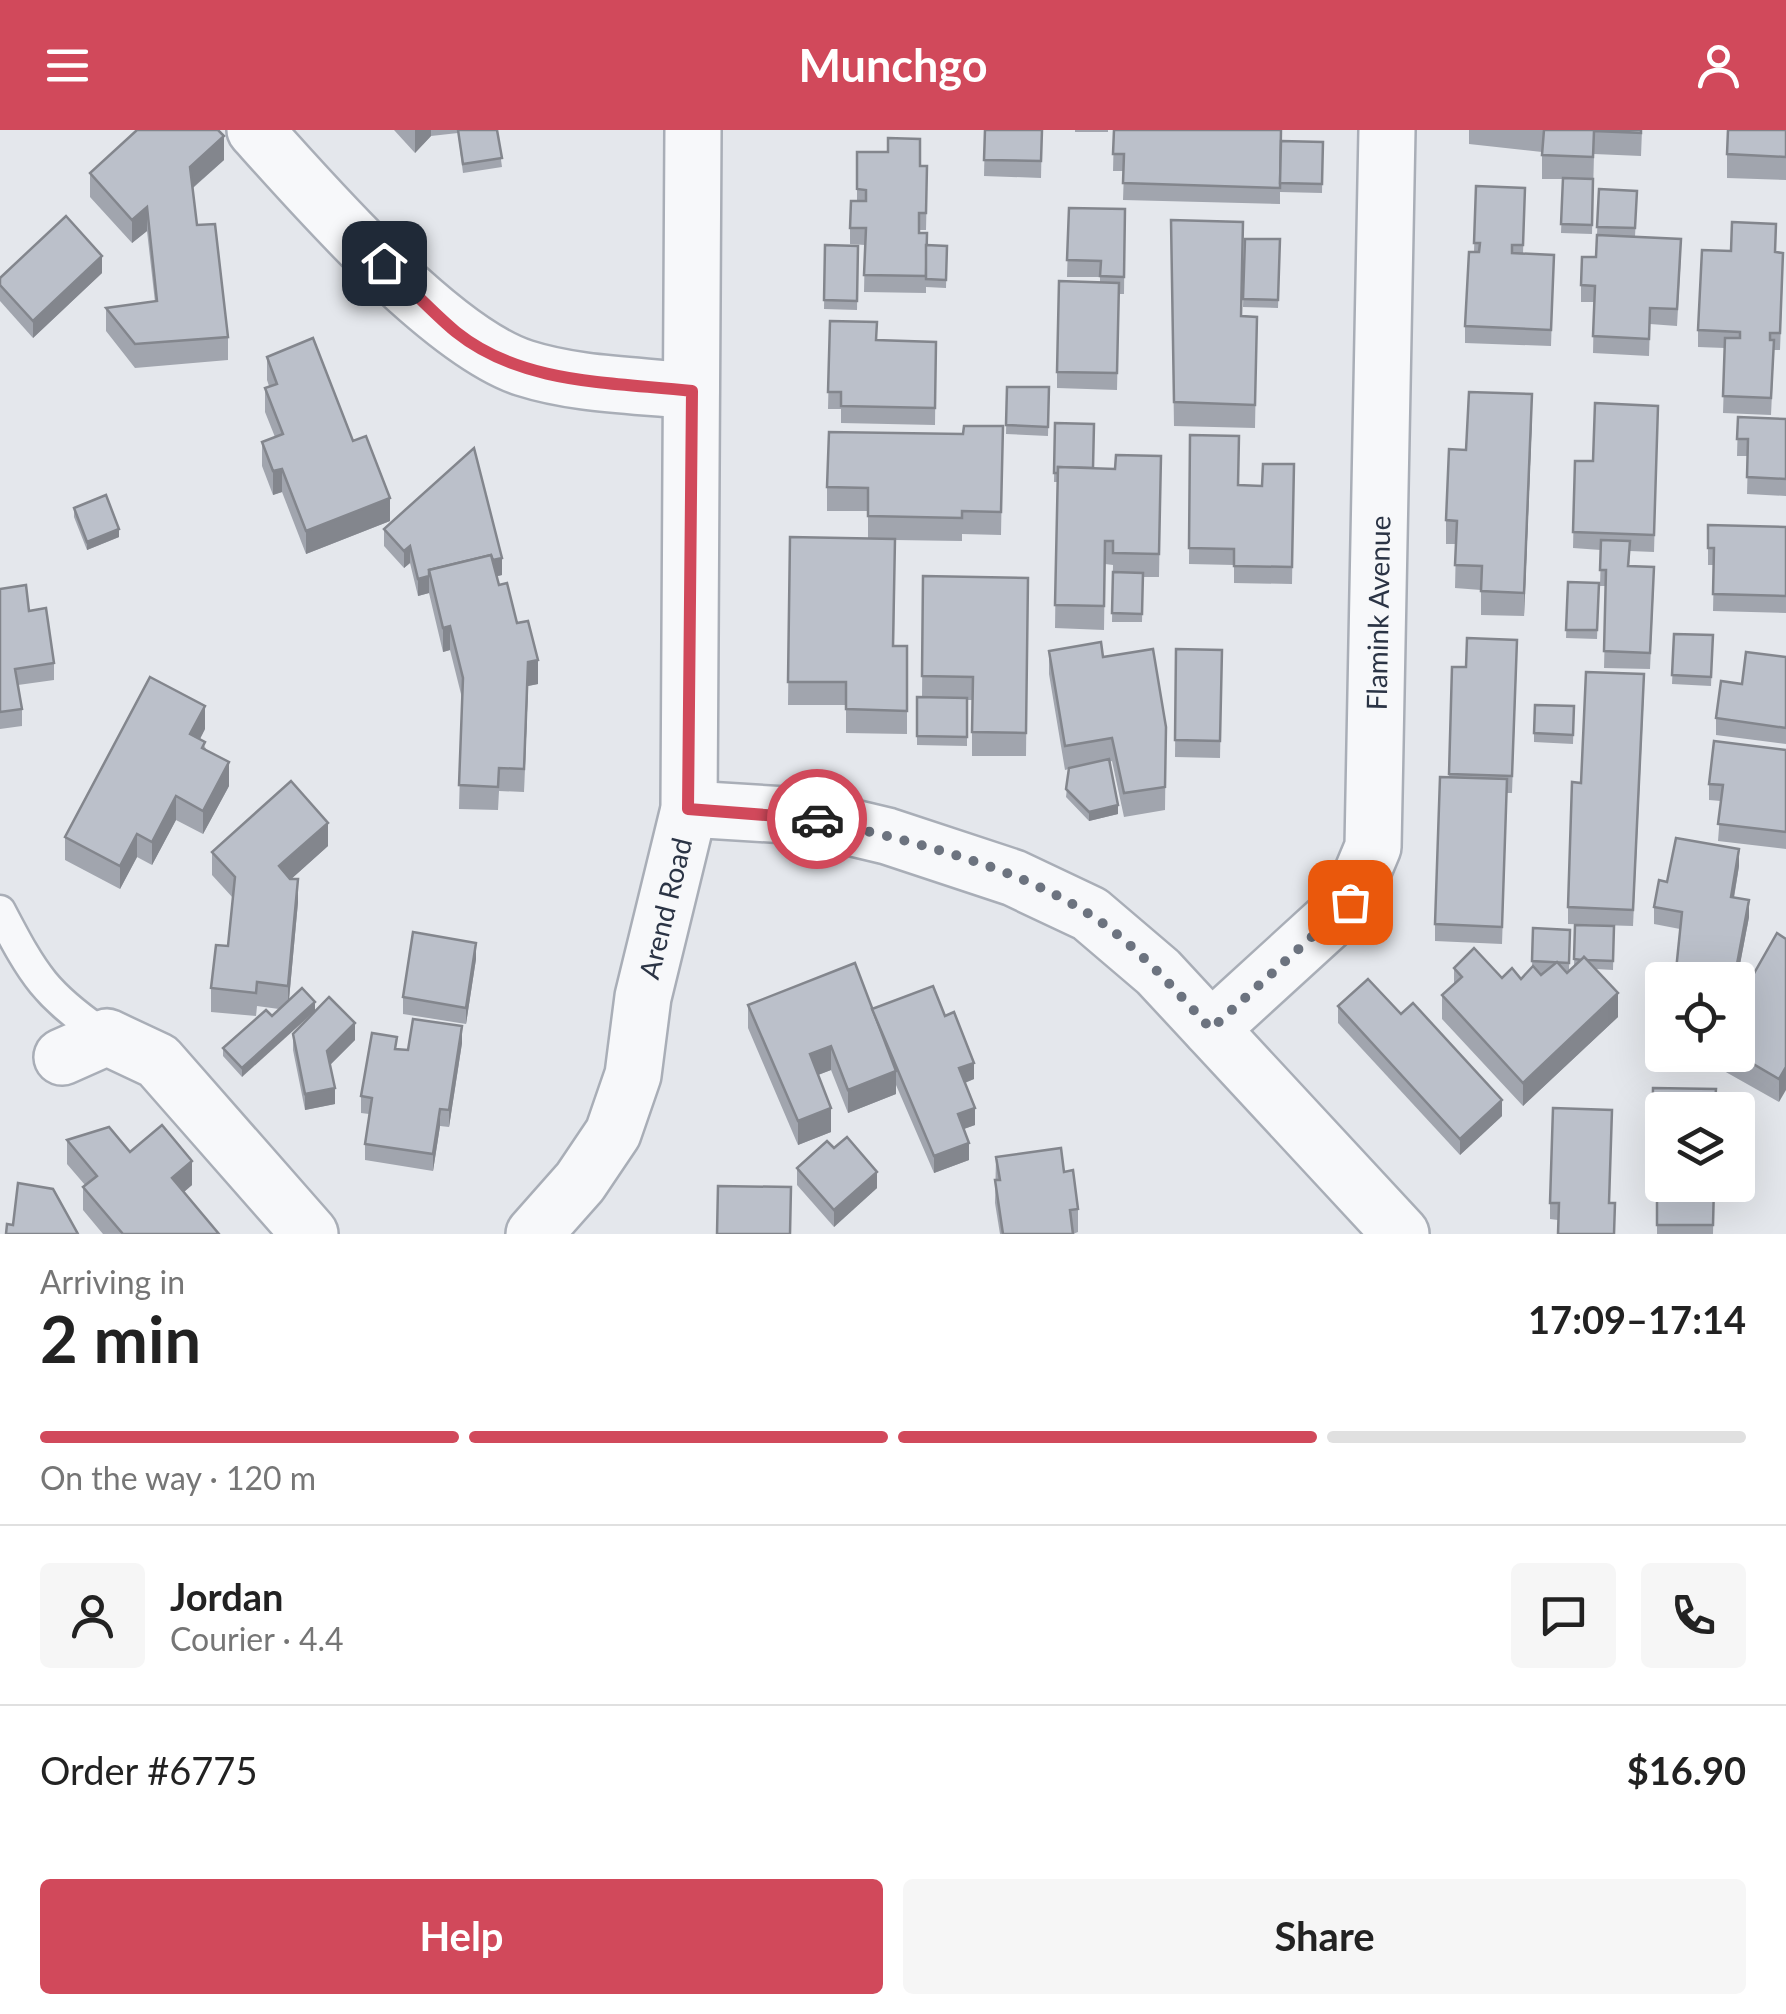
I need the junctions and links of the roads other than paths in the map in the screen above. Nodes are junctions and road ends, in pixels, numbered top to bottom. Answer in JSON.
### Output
{"nodes":[{"id":1,"x":254,"y":130,"type":"edge"},
{"id":2,"x":693,"y":130,"type":"edge"},
{"id":3,"x":1386,"y":130,"type":"edge"},
{"id":4,"x":692,"y":391,"type":"junction"},
{"id":5,"x":688,"y":809,"type":"junction"},
{"id":6,"x":0,"y":910,"type":"edge"},
{"id":7,"x":1211,"y":1029,"type":"junction"},
{"id":8,"x":84,"y":1047,"type":"joint"},
{"id":9,"x":310,"y":1234,"type":"edge"},
{"id":10,"x":534,"y":1234,"type":"edge"},
{"id":11,"x":1401,"y":1234,"type":"edge"}],
"edges":[{"from":1,"to":4,"type":"street"},
{"from":2,"to":4,"type":"street","name":"Arend Road"},
{"from":3,"to":7,"type":"street","name":"Flamink Avenue"},
{"from":4,"to":5,"type":"street","name":"Arend Road"},
{"from":5,"to":7,"type":"street"},
{"from":5,"to":10,"type":"street","name":"Arend Road"},
{"from":6,"to":8,"type":"lane"},
{"from":7,"to":11,"type":"street"},
{"from":8,"to":9,"type":"street"}]}
